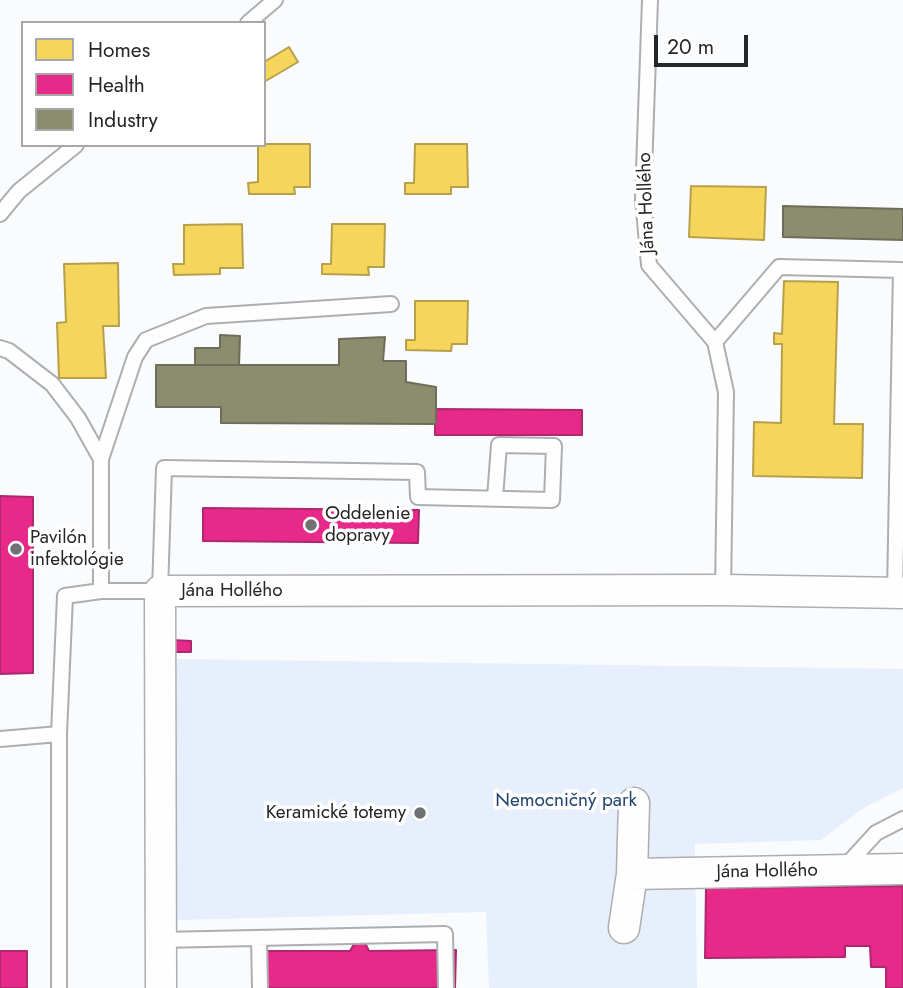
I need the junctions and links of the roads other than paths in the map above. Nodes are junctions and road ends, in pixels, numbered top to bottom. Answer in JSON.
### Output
{"nodes":[{"id":1,"x":275,"y":0,"type":"edge"},
{"id":2,"x":650,"y":0,"type":"edge"},
{"id":3,"x":250,"y":21,"type":"edge"},
{"id":4,"x":74,"y":147,"type":"edge"},
{"id":5,"x":0,"y":214,"type":"edge"},
{"id":6,"x":902,"y":270,"type":"edge"},
{"id":7,"x":391,"y":304,"type":"dead end"},
{"id":8,"x":715,"y":342,"type":"junction"},
{"id":9,"x":0,"y":348,"type":"edge"},
{"id":10,"x":901,"y":389,"type":"edge"},
{"id":11,"x":101,"y":459,"type":"junction"},
{"id":12,"x":495,"y":498,"type":"junction"},
{"id":13,"x":723,"y":590,"type":"junction"},
{"id":14,"x":101,"y":591,"type":"junction"},
{"id":15,"x":160,"y":591,"type":"junction"},
{"id":16,"x":899,"y":593,"type":"edge"},
{"id":17,"x":59,"y":734,"type":"junction"},
{"id":18,"x":0,"y":739,"type":"edge"},
{"id":19,"x":634,"y":803,"type":"dead end"},
{"id":20,"x":903,"y":819,"type":"edge"},
{"id":21,"x":903,"y":869,"type":"edge"},
{"id":22,"x":842,"y":870,"type":"junction"},
{"id":23,"x":632,"y":874,"type":"junction"},
{"id":24,"x":624,"y":928,"type":"dead end"},
{"id":25,"x":259,"y":938,"type":"junction"},
{"id":26,"x":160,"y":940,"type":"junction"},
{"id":27,"x":59,"y":988,"type":"edge"},
{"id":28,"x":161,"y":988,"type":"edge"},
{"id":29,"x":260,"y":988,"type":"edge"},
{"id":30,"x":446,"y":988,"type":"edge"}],
"edges":[{"from":1,"to":3,"type":"lane"},
{"from":2,"to":8,"type":"lane","name":"Jána Hollého"},
{"from":4,"to":5,"type":"lane"},
{"from":6,"to":8,"type":"lane"},
{"from":6,"to":10,"type":"lane"},
{"from":7,"to":11,"type":"lane"},
{"from":8,"to":13,"type":"lane","name":"Jána Hollého"},
{"from":9,"to":11,"type":"lane"},
{"from":10,"to":16,"type":"lane"},
{"from":11,"to":14,"type":"lane"},
{"from":12,"to":12,"type":"lane"},
{"from":12,"to":15,"type":"lane"},
{"from":13,"to":15,"type":"street","name":"Jána Hollého"},
{"from":13,"to":16,"type":"street","name":"Jána Hollého"},
{"from":14,"to":15,"type":"lane","name":"Jána Hollého"},
{"from":14,"to":17,"type":"lane","name":"Jána Hollého"},
{"from":15,"to":26,"type":"street","name":"Jána Hollého"},
{"from":17,"to":18,"type":"lane"},
{"from":17,"to":27,"type":"lane","name":"Jána Hollého"},
{"from":19,"to":23,"type":"street"},
{"from":20,"to":22,"type":"lane"},
{"from":21,"to":22,"type":"street","name":"Jána Hollého"},
{"from":22,"to":23,"type":"street","name":"Jána Hollého"},
{"from":23,"to":24,"type":"street"},
{"from":25,"to":26,"type":"lane"},
{"from":25,"to":29,"type":"lane"},
{"from":25,"to":30,"type":"lane"},
{"from":26,"to":28,"type":"street","name":"Jána Hollého"}]}
